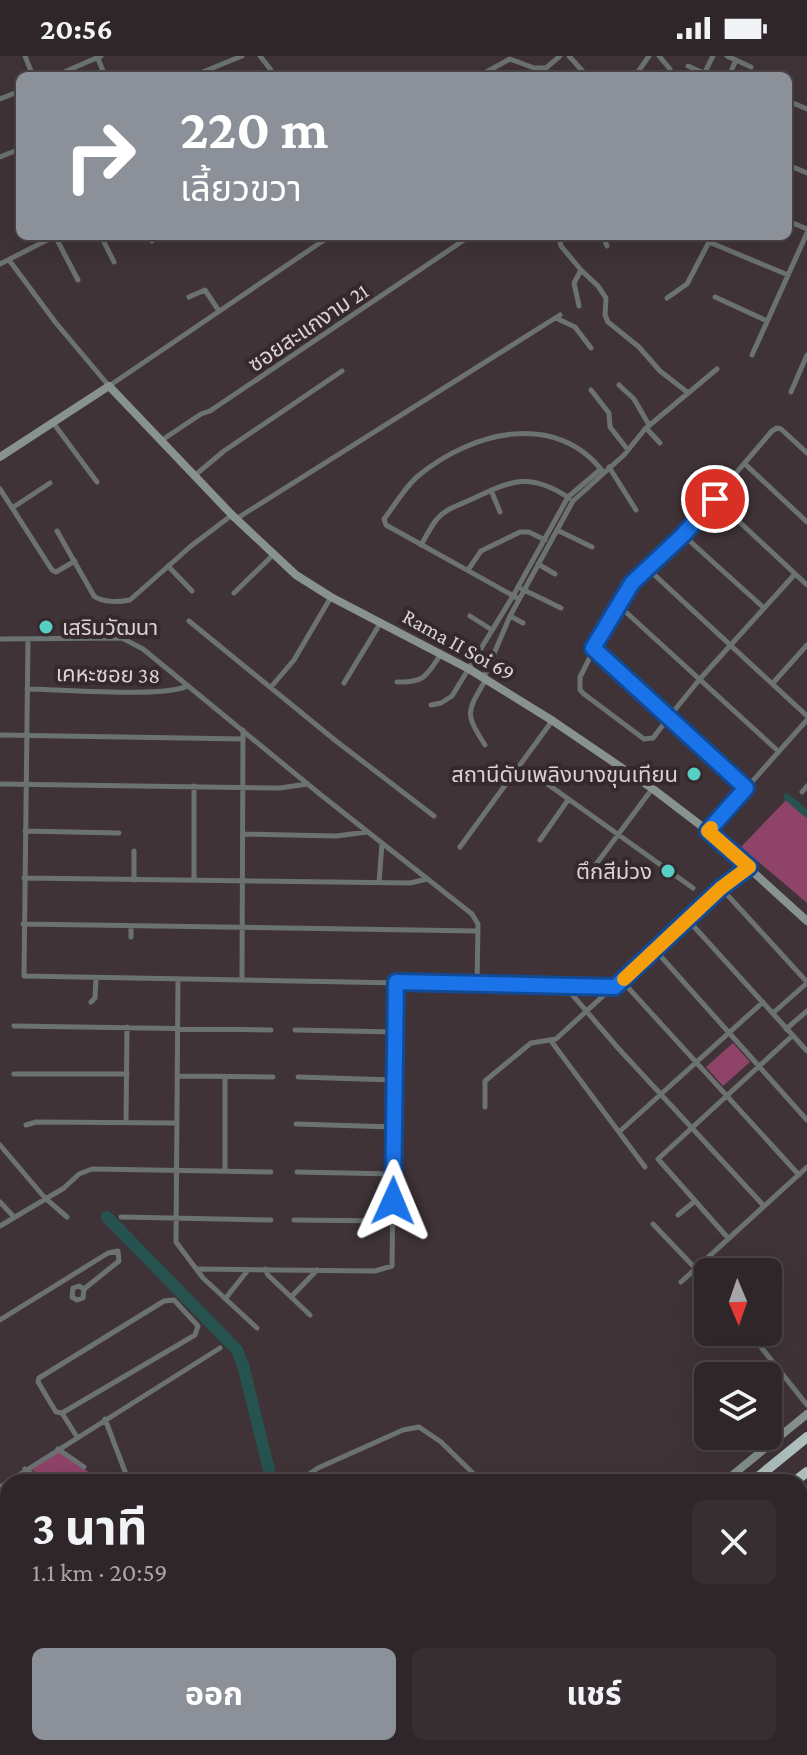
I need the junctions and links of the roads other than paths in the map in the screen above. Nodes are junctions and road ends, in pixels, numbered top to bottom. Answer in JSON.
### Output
{"nodes":[{"id":1,"x":242,"y":56,"type":"edge"},
{"id":2,"x":560,"y":56,"type":"edge"},
{"id":3,"x":569,"y":56,"type":"edge"},
{"id":4,"x":659,"y":56,"type":"edge"},
{"id":5,"x":727,"y":56,"type":"edge"},
{"id":6,"x":99,"y":57,"type":"edge"},
{"id":7,"x":736,"y":60,"type":"junction"},
{"id":8,"x":688,"y":66,"type":"dead end"},
{"id":9,"x":751,"y":67,"type":"dead end"},
{"id":10,"x":670,"y":69,"type":"dead end"},
{"id":11,"x":64,"y":72,"type":"edge"},
{"id":12,"x":203,"y":72,"type":"edge"},
{"id":13,"x":486,"y":72,"type":"edge"},
{"id":14,"x":583,"y":72,"type":"edge"},
{"id":15,"x":701,"y":72,"type":"edge"},
{"id":16,"x":731,"y":72,"type":"edge"},
{"id":17,"x":807,"y":231,"type":"edge"},
{"id":18,"x":47,"y":240,"type":"edge"},
{"id":19,"x":57,"y":240,"type":"edge"},
{"id":20,"x":103,"y":240,"type":"edge"},
{"id":21,"x":324,"y":240,"type":"edge"},
{"id":22,"x":464,"y":240,"type":"edge"},
{"id":23,"x":560,"y":240,"type":"edge"},
{"id":24,"x":605,"y":240,"type":"edge"},
{"id":25,"x":607,"y":246,"type":"dead end"},
{"id":26,"x":9,"y":260,"type":"junction"},
{"id":27,"x":114,"y":262,"type":"dead end"},
{"id":28,"x":0,"y":264,"type":"edge"},
{"id":29,"x":581,"y":270,"type":"junction"},
{"id":30,"x":788,"y":275,"type":"junction"},
{"id":31,"x":78,"y":280,"type":"dead end"},
{"id":32,"x":189,"y":297,"type":"dead end"},
{"id":33,"x":715,"y":297,"type":"dead end"},
{"id":34,"x":667,"y":298,"type":"dead end"},
{"id":35,"x":579,"y":306,"type":"dead end"},
{"id":36,"x":219,"y":311,"type":"junction"},
{"id":37,"x":767,"y":321,"type":"junction"},
{"id":38,"x":591,"y":348,"type":"dead end"},
{"id":39,"x":752,"y":355,"type":"dead end"},
{"id":40,"x":807,"y":355,"type":"edge"},
{"id":41,"x":717,"y":369,"type":"dead end"},
{"id":42,"x":342,"y":371,"type":"dead end"},
{"id":43,"x":619,"y":385,"type":"dead end"},
{"id":44,"x":109,"y":386,"type":"junction"},
{"id":45,"x":591,"y":390,"type":"dead end"},
{"id":46,"x":687,"y":392,"type":"junction"},
{"id":47,"x":791,"y":392,"type":"dead end"},
{"id":48,"x":54,"y":424,"type":"junction"},
{"id":49,"x":648,"y":426,"type":"junction"},
{"id":50,"x":161,"y":441,"type":"junction"},
{"id":51,"x":660,"y":443,"type":"dead end"},
{"id":52,"x":628,"y":450,"type":"junction"},
{"id":53,"x":807,"y":453,"type":"edge"},
{"id":54,"x":0,"y":457,"type":"edge"},
{"id":55,"x":745,"y":464,"type":"junction"},
{"id":56,"x":605,"y":469,"type":"junction"},
{"id":57,"x":194,"y":476,"type":"junction"},
{"id":58,"x":97,"y":482,"type":"dead end"},
{"id":59,"x":50,"y":483,"type":"dead end"},
{"id":60,"x":0,"y":489,"type":"edge"},
{"id":61,"x":491,"y":490,"type":"junction"},
{"id":62,"x":570,"y":499,"type":"junction"},
{"id":63,"x":715,"y":499,"type":"junction"},
{"id":64,"x":12,"y":508,"type":"junction"},
{"id":65,"x":636,"y":510,"type":"dead end"},
{"id":66,"x":500,"y":512,"type":"dead end"},
{"id":67,"x":234,"y":517,"type":"junction"},
{"id":68,"x":807,"y":522,"type":"edge"},
{"id":69,"x":557,"y":530,"type":"junction"},
{"id":70,"x":57,"y":531,"type":"dead end"},
{"id":71,"x":683,"y":535,"type":"junction"},
{"id":72,"x":547,"y":541,"type":"junction"},
{"id":73,"x":421,"y":545,"type":"junction"},
{"id":74,"x":592,"y":547,"type":"dead end"},
{"id":75,"x":273,"y":555,"type":"junction"},
{"id":76,"x":75,"y":561,"type":"junction"},
{"id":77,"x":538,"y":564,"type":"junction"},
{"id":78,"x":168,"y":566,"type":"junction"},
{"id":79,"x":647,"y":568,"type":"junction"},
{"id":80,"x":468,"y":570,"type":"junction"},
{"id":81,"x":555,"y":574,"type":"dead end"},
{"id":82,"x":795,"y":574,"type":"junction"},
{"id":83,"x":807,"y":585,"type":"edge"},
{"id":84,"x":521,"y":589,"type":"junction"},
{"id":85,"x":192,"y":591,"type":"dead end"},
{"id":86,"x":234,"y":593,"type":"dead end"},
{"id":87,"x":331,"y":597,"type":"junction"},
{"id":88,"x":516,"y":597,"type":"junction"},
{"id":89,"x":617,"y":604,"type":"junction"},
{"id":90,"x":561,"y":608,"type":"dead end"},
{"id":91,"x":764,"y":608,"type":"junction"},
{"id":92,"x":470,"y":616,"type":"dead end"},
{"id":93,"x":510,"y":616,"type":"junction"},
{"id":94,"x":189,"y":621,"type":"dead end"},
{"id":95,"x":381,"y":621,"type":"junction"},
{"id":96,"x":523,"y":623,"type":"dead end"},
{"id":97,"x":493,"y":631,"type":"junction"},
{"id":98,"x":0,"y":639,"type":"edge"},
{"id":99,"x":28,"y":639,"type":"junction"},
{"id":100,"x":807,"y":645,"type":"edge"},
{"id":101,"x":731,"y":646,"type":"junction"},
{"id":102,"x":593,"y":648,"type":"junction"},
{"id":103,"x":441,"y":653,"type":"junction"},
{"id":104,"x":469,"y":669,"type":"junction"},
{"id":105,"x":486,"y":678,"type":"junction"},
{"id":106,"x":699,"y":680,"type":"junction"},
{"id":107,"x":397,"y":682,"type":"dead end"},
{"id":108,"x":344,"y":683,"type":"dead end"},
{"id":109,"x":773,"y":683,"type":"junction"},
{"id":110,"x":187,"y":686,"type":"junction"},
{"id":111,"x":271,"y":687,"type":"junction"},
{"id":112,"x":27,"y":689,"type":"junction"},
{"id":113,"x":431,"y":705,"type":"dead end"},
{"id":114,"x":669,"y":717,"type":"junction"},
{"id":115,"x":807,"y":718,"type":"edge"},
{"id":116,"x":553,"y":721,"type":"junction"},
{"id":117,"x":243,"y":729,"type":"junction"},
{"id":118,"x":0,"y":735,"type":"edge"},
{"id":119,"x":26,"y":735,"type":"junction"},
{"id":120,"x":243,"y":739,"type":"junction"},
{"id":121,"x":485,"y":745,"type":"dead end"},
{"id":122,"x":778,"y":751,"type":"junction"},
{"id":123,"x":546,"y":783,"type":"dead end"},
{"id":124,"x":0,"y":784,"type":"edge"},
{"id":125,"x":26,"y":784,"type":"junction"},
{"id":126,"x":308,"y":784,"type":"junction"},
{"id":127,"x":194,"y":786,"type":"junction"},
{"id":128,"x":807,"y":786,"type":"edge"},
{"id":129,"x":243,"y":787,"type":"junction"},
{"id":130,"x":746,"y":788,"type":"junction"},
{"id":131,"x":653,"y":789,"type":"junction"},
{"id":132,"x":802,"y":792,"type":"dead end"},
{"id":133,"x":568,"y":800,"type":"junction"},
{"id":134,"x":434,"y":816,"type":"dead end"},
{"id":135,"x":25,"y":831,"type":"junction"},
{"id":136,"x":368,"y":831,"type":"junction"},
{"id":137,"x":708,"y":831,"type":"junction"},
{"id":138,"x":119,"y":833,"type":"dead end"},
{"id":139,"x":243,"y":834,"type":"junction"},
{"id":140,"x":617,"y":836,"type":"junction"},
{"id":141,"x":540,"y":840,"type":"dead end"},
{"id":142,"x":382,"y":843,"type":"junction"},
{"id":143,"x":460,"y":847,"type":"dead end"},
{"id":144,"x":134,"y":851,"type":"dead end"},
{"id":145,"x":594,"y":867,"type":"dead end"},
{"id":146,"x":749,"y":867,"type":"junction"},
{"id":147,"x":24,"y":878,"type":"junction"},
{"id":148,"x":427,"y":879,"type":"junction"},
{"id":149,"x":134,"y":880,"type":"junction"},
{"id":150,"x":194,"y":880,"type":"junction"},
{"id":151,"x":242,"y":882,"type":"junction"},
{"id":152,"x":379,"y":883,"type":"junction"},
{"id":153,"x":693,"y":888,"type":"dead end"},
{"id":154,"x":721,"y":888,"type":"junction"},
{"id":155,"x":688,"y":920,"type":"junction"},
{"id":156,"x":807,"y":921,"type":"edge"},
{"id":157,"x":23,"y":924,"type":"junction"},
{"id":158,"x":131,"y":927,"type":"junction"},
{"id":159,"x":242,"y":929,"type":"junction"},
{"id":160,"x":478,"y":931,"type":"junction"},
{"id":161,"x":131,"y":937,"type":"dead end"},
{"id":162,"x":656,"y":951,"type":"junction"},
{"id":163,"x":131,"y":969,"type":"dead end"},
{"id":164,"x":96,"y":978,"type":"junction"},
{"id":165,"x":131,"y":978,"type":"junction"},
{"id":166,"x":178,"y":979,"type":"junction"},
{"id":167,"x":242,"y":979,"type":"junction"},
{"id":168,"x":622,"y":981,"type":"junction"},
{"id":169,"x":396,"y":982,"type":"junction"},
{"id":170,"x":807,"y":982,"type":"edge"},
{"id":171,"x":477,"y":983,"type":"junction"},
{"id":172,"x":564,"y":985,"type":"junction"},
{"id":173,"x":615,"y":987,"type":"junction"},
{"id":174,"x":91,"y":1002,"type":"dead end"},
{"id":175,"x":763,"y":1002,"type":"junction"},
{"id":176,"x":807,"y":1011,"type":"edge"},
{"id":177,"x":587,"y":1012,"type":"junction"},
{"id":178,"x":773,"y":1013,"type":"junction"},
{"id":179,"x":14,"y":1026,"type":"dead end"},
{"id":180,"x":127,"y":1027,"type":"junction"},
{"id":181,"x":178,"y":1027,"type":"junction"},
{"id":182,"x":786,"y":1029,"type":"junction"},
{"id":183,"x":271,"y":1030,"type":"dead end"},
{"id":184,"x":295,"y":1030,"type":"dead end"},
{"id":185,"x":395,"y":1032,"type":"junction"},
{"id":186,"x":729,"y":1033,"type":"junction"},
{"id":187,"x":792,"y":1036,"type":"junction"},
{"id":188,"x":551,"y":1041,"type":"junction"},
{"id":189,"x":807,"y":1051,"type":"edge"},
{"id":190,"x":695,"y":1064,"type":"junction"},
{"id":191,"x":758,"y":1066,"type":"junction"},
{"id":192,"x":14,"y":1074,"type":"dead end"},
{"id":193,"x":127,"y":1074,"type":"junction"},
{"id":194,"x":177,"y":1076,"type":"junction"},
{"id":195,"x":225,"y":1077,"type":"junction"},
{"id":196,"x":273,"y":1077,"type":"dead end"},
{"id":197,"x":298,"y":1077,"type":"dead end"},
{"id":198,"x":394,"y":1080,"type":"junction"},
{"id":199,"x":660,"y":1094,"type":"junction"},
{"id":200,"x":725,"y":1095,"type":"junction"},
{"id":201,"x":485,"y":1107,"type":"dead end"},
{"id":202,"x":807,"y":1120,"type":"edge"},
{"id":203,"x":126,"y":1122,"type":"junction"},
{"id":204,"x":177,"y":1123,"type":"junction"},
{"id":205,"x":296,"y":1124,"type":"dead end"},
{"id":206,"x":26,"y":1125,"type":"dead end"},
{"id":207,"x":394,"y":1127,"type":"junction"},
{"id":208,"x":693,"y":1129,"type":"junction"},
{"id":209,"x":619,"y":1132,"type":"junction"},
{"id":210,"x":0,"y":1145,"type":"edge"},
{"id":211,"x":645,"y":1167,"type":"dead end"},
{"id":212,"x":807,"y":1167,"type":"edge"},
{"id":213,"x":176,"y":1171,"type":"junction"},
{"id":214,"x":225,"y":1171,"type":"junction"},
{"id":215,"x":271,"y":1172,"type":"dead end"},
{"id":216,"x":297,"y":1172,"type":"dead end"},
{"id":217,"x":394,"y":1174,"type":"junction"},
{"id":218,"x":799,"y":1175,"type":"junction"},
{"id":219,"x":45,"y":1198,"type":"junction"},
{"id":220,"x":695,"y":1201,"type":"junction"},
{"id":221,"x":0,"y":1202,"type":"edge"},
{"id":222,"x":764,"y":1206,"type":"junction"},
{"id":223,"x":678,"y":1215,"type":"dead end"},
{"id":224,"x":14,"y":1217,"type":"junction"},
{"id":225,"x":67,"y":1217,"type":"dead end"},
{"id":226,"x":121,"y":1217,"type":"dead end"},
{"id":227,"x":175,"y":1218,"type":"junction"},
{"id":228,"x":271,"y":1220,"type":"dead end"},
{"id":229,"x":294,"y":1220,"type":"dead end"},
{"id":230,"x":393,"y":1221,"type":"junction"},
{"id":231,"x":653,"y":1224,"type":"dead end"},
{"id":232,"x":0,"y":1226,"type":"edge"},
{"id":233,"x":728,"y":1238,"type":"junction"},
{"id":234,"x":706,"y":1258,"type":"edge"},
{"id":235,"x":694,"y":1267,"type":"edge"},
{"id":236,"x":198,"y":1269,"type":"junction"},
{"id":237,"x":249,"y":1269,"type":"junction"},
{"id":238,"x":265,"y":1269,"type":"junction"},
{"id":239,"x":694,"y":1269,"type":"edge"},
{"id":240,"x":317,"y":1270,"type":"junction"},
{"id":241,"x":681,"y":1282,"type":"dead end"},
{"id":242,"x":84,"y":1289,"type":"dead end"},
{"id":243,"x":291,"y":1297,"type":"junction"},
{"id":244,"x":225,"y":1299,"type":"junction"},
{"id":245,"x":310,"y":1315,"type":"dead end"},
{"id":246,"x":0,"y":1320,"type":"edge"},
{"id":247,"x":257,"y":1328,"type":"dead end"},
{"id":248,"x":760,"y":1346,"type":"edge"},
{"id":249,"x":220,"y":1348,"type":"dead end"},
{"id":250,"x":807,"y":1405,"type":"edge"},
{"id":251,"x":62,"y":1413,"type":"junction"},
{"id":252,"x":807,"y":1414,"type":"edge"},
{"id":253,"x":105,"y":1419,"type":"junction"},
{"id":254,"x":77,"y":1437,"type":"junction"},
{"id":255,"x":807,"y":1437,"type":"edge"},
{"id":256,"x":58,"y":1449,"type":"junction"},
{"id":257,"x":84,"y":1467,"type":"dead end"},
{"id":258,"x":25,"y":1469,"type":"junction"},
{"id":259,"x":19,"y":1474,"type":"edge"},
{"id":260,"x":32,"y":1474,"type":"edge"},
{"id":261,"x":126,"y":1474,"type":"edge"},
{"id":262,"x":309,"y":1474,"type":"edge"},
{"id":263,"x":474,"y":1474,"type":"edge"},
{"id":264,"x":734,"y":1474,"type":"edge"},
{"id":265,"x":762,"y":1474,"type":"edge"}],
"edges":[{"from":1,"to":12,"type":"street"},
{"from":2,"to":13,"type":"street"},
{"from":3,"to":14,"type":"street"},
{"from":4,"to":10,"type":"street"},
{"from":5,"to":7,"type":"street"},
{"from":6,"to":11,"type":"street"},
{"from":7,"to":9,"type":"street"},
{"from":7,"to":16,"type":"street"},
{"from":8,"to":15,"type":"street"},
{"from":17,"to":30,"type":"street"},
{"from":18,"to":26,"type":"street"},
{"from":19,"to":31,"type":"street"},
{"from":20,"to":27,"type":"street"},
{"from":21,"to":36,"type":"street"},
{"from":22,"to":50,"type":"street","name":"ซอยสะแกงาม 21"},
{"from":23,"to":29,"type":"street"},
{"from":24,"to":25,"type":"street"},
{"from":26,"to":28,"type":"street"},
{"from":26,"to":44,"type":"street"},
{"from":29,"to":35,"type":"street"},
{"from":29,"to":46,"type":"street"},
{"from":30,"to":34,"type":"street"},
{"from":30,"to":37,"type":"street"},
{"from":32,"to":36,"type":"street"},
{"from":33,"to":37,"type":"street"},
{"from":36,"to":44,"type":"street"},
{"from":37,"to":39,"type":"street"},
{"from":38,"to":67,"type":"street"},
{"from":40,"to":47,"type":"street"},
{"from":41,"to":46,"type":"street"},
{"from":42,"to":57,"type":"street"},
{"from":43,"to":49,"type":"street"},
{"from":44,"to":48,"type":"street"},
{"from":44,"to":50,"type":"street","name":"Rama II Soi 69"},
{"from":45,"to":52,"type":"street"},
{"from":46,"to":49,"type":"street"},
{"from":48,"to":54,"type":"street"},
{"from":48,"to":58,"type":"street"},
{"from":49,"to":51,"type":"street"},
{"from":49,"to":52,"type":"street"},
{"from":50,"to":57,"type":"street","name":"Rama II Soi 69"},
{"from":52,"to":56,"type":"street"},
{"from":53,"to":55,"type":"street"},
{"from":55,"to":63,"type":"street"},
{"from":55,"to":68,"type":"street"},
{"from":56,"to":62,"type":"street"},
{"from":56,"to":65,"type":"street"},
{"from":56,"to":73,"type":"street"},
{"from":57,"to":67,"type":"street","name":"Rama II Soi 69"},
{"from":59,"to":64,"type":"street"},
{"from":60,"to":64,"type":"street"},
{"from":61,"to":62,"type":"street"},
{"from":61,"to":66,"type":"street"},
{"from":61,"to":73,"type":"street"},
{"from":62,"to":69,"type":"street"},
{"from":62,"to":72,"type":"street"},
{"from":63,"to":71,"type":"street"},
{"from":63,"to":82,"type":"street"},
{"from":64,"to":76,"type":"street"},
{"from":67,"to":75,"type":"street","name":"Rama II Soi 69"},
{"from":67,"to":78,"type":"street"},
{"from":69,"to":72,"type":"street"},
{"from":69,"to":74,"type":"street"},
{"from":70,"to":76,"type":"street"},
{"from":71,"to":79,"type":"street"},
{"from":71,"to":91,"type":"street"},
{"from":72,"to":77,"type":"street"},
{"from":72,"to":80,"type":"street"},
{"from":72,"to":84,"type":"street"},
{"from":73,"to":80,"type":"street"},
{"from":75,"to":86,"type":"street"},
{"from":75,"to":87,"type":"street","name":"Rama II Soi 69"},
{"from":76,"to":78,"type":"street"},
{"from":77,"to":81,"type":"street"},
{"from":77,"to":84,"type":"street"},
{"from":78,"to":85,"type":"street"},
{"from":79,"to":89,"type":"street"},
{"from":79,"to":101,"type":"street"},
{"from":80,"to":88,"type":"street"},
{"from":82,"to":83,"type":"street"},
{"from":82,"to":91,"type":"street"},
{"from":84,"to":88,"type":"street"},
{"from":84,"to":90,"type":"street"},
{"from":87,"to":95,"type":"street","name":"Rama II Soi 69"},
{"from":87,"to":111,"type":"street"},
{"from":88,"to":93,"type":"street"},
{"from":88,"to":97,"type":"street"},
{"from":89,"to":102,"type":"street"},
{"from":89,"to":106,"type":"street"},
{"from":91,"to":101,"type":"street"},
{"from":92,"to":97,"type":"street"},
{"from":93,"to":96,"type":"street"},
{"from":93,"to":105,"type":"street"},
{"from":94,"to":111,"type":"street"},
{"from":95,"to":103,"type":"street","name":"Rama II Soi 69"},
{"from":95,"to":108,"type":"street"},
{"from":97,"to":104,"type":"street"},
{"from":98,"to":99,"type":"street"},
{"from":99,"to":110,"type":"street"},
{"from":99,"to":112,"type":"street"},
{"from":100,"to":109,"type":"street"},
{"from":101,"to":106,"type":"street"},
{"from":101,"to":109,"type":"street"},
{"from":102,"to":114,"type":"street"},
{"from":102,"to":114,"type":"street"},
{"from":103,"to":104,"type":"street","name":"Rama II Soi 69"},
{"from":103,"to":107,"type":"street"},
{"from":104,"to":105,"type":"street","name":"Rama II Soi 69"},
{"from":104,"to":113,"type":"street"},
{"from":105,"to":116,"type":"street","name":"Rama II Soi 69"},
{"from":105,"to":121,"type":"street"},
{"from":106,"to":114,"type":"street"},
{"from":106,"to":122,"type":"street"},
{"from":109,"to":115,"type":"street"},
{"from":110,"to":112,"type":"street","name":"เคหะซอย 38"},
{"from":110,"to":117,"type":"street"},
{"from":111,"to":134,"type":"street"},
{"from":112,"to":119,"type":"street"},
{"from":114,"to":130,"type":"street"},
{"from":115,"to":122,"type":"street"},
{"from":116,"to":131,"type":"street","name":"Rama II Soi 69"},
{"from":116,"to":143,"type":"street"},
{"from":117,"to":120,"type":"street"},
{"from":117,"to":126,"type":"street"},
{"from":118,"to":119,"type":"street"},
{"from":119,"to":120,"type":"street"},
{"from":119,"to":125,"type":"street"},
{"from":120,"to":129,"type":"street"},
{"from":122,"to":130,"type":"street"},
{"from":123,"to":133,"type":"street"},
{"from":124,"to":125,"type":"street"},
{"from":125,"to":127,"type":"street"},
{"from":125,"to":135,"type":"street"},
{"from":126,"to":129,"type":"street"},
{"from":126,"to":136,"type":"street"},
{"from":127,"to":129,"type":"street"},
{"from":127,"to":150,"type":"street"},
{"from":128,"to":132,"type":"street"},
{"from":129,"to":139,"type":"street"},
{"from":130,"to":137,"type":"street"},
{"from":131,"to":137,"type":"street","name":"Rama II Soi 69"},
{"from":131,"to":140,"type":"street"},
{"from":133,"to":140,"type":"street"},
{"from":133,"to":141,"type":"street"},
{"from":135,"to":138,"type":"street"},
{"from":135,"to":147,"type":"street"},
{"from":136,"to":139,"type":"street"},
{"from":136,"to":142,"type":"street"},
{"from":137,"to":146,"type":"street","name":"Rama II Soi 69"},
{"from":139,"to":151,"type":"street"},
{"from":140,"to":145,"type":"street"},
{"from":140,"to":153,"type":"street"},
{"from":142,"to":148,"type":"street"},
{"from":142,"to":152,"type":"street"},
{"from":144,"to":149,"type":"street"},
{"from":146,"to":154,"type":"street"},
{"from":146,"to":156,"type":"street","name":"Rama II Soi 69"},
{"from":147,"to":149,"type":"street"},
{"from":147,"to":157,"type":"street"},
{"from":148,"to":152,"type":"street"},
{"from":148,"to":160,"type":"street"},
{"from":149,"to":150,"type":"street"},
{"from":150,"to":151,"type":"street"},
{"from":151,"to":152,"type":"street"},
{"from":151,"to":159,"type":"street"},
{"from":154,"to":155,"type":"street"},
{"from":154,"to":170,"type":"street"},
{"from":155,"to":162,"type":"street"},
{"from":155,"to":175,"type":"street"},
{"from":157,"to":158,"type":"street"},
{"from":157,"to":164,"type":"street"},
{"from":158,"to":159,"type":"street"},
{"from":158,"to":161,"type":"street"},
{"from":159,"to":160,"type":"street"},
{"from":159,"to":167,"type":"street"},
{"from":160,"to":171,"type":"street"},
{"from":162,"to":168,"type":"street"},
{"from":162,"to":186,"type":"street"},
{"from":163,"to":165,"type":"street"},
{"from":164,"to":165,"type":"street"},
{"from":164,"to":174,"type":"street"},
{"from":165,"to":166,"type":"street"},
{"from":166,"to":167,"type":"street"},
{"from":166,"to":181,"type":"street"},
{"from":167,"to":169,"type":"street"},
{"from":168,"to":173,"type":"street"},
{"from":168,"to":190,"type":"street"},
{"from":169,"to":171,"type":"street"},
{"from":169,"to":185,"type":"street"},
{"from":170,"to":178,"type":"street"},
{"from":171,"to":172,"type":"street"},
{"from":172,"to":173,"type":"street"},
{"from":172,"to":177,"type":"street"},
{"from":173,"to":177,"type":"street"},
{"from":175,"to":178,"type":"street"},
{"from":175,"to":186,"type":"street"},
{"from":176,"to":182,"type":"street"},
{"from":177,"to":188,"type":"street"},
{"from":177,"to":199,"type":"street"},
{"from":178,"to":182,"type":"street"},
{"from":179,"to":180,"type":"street"},
{"from":180,"to":181,"type":"street"},
{"from":180,"to":193,"type":"street"},
{"from":181,"to":183,"type":"street"},
{"from":181,"to":194,"type":"street"},
{"from":182,"to":187,"type":"street"},
{"from":184,"to":185,"type":"street"},
{"from":185,"to":198,"type":"street"},
{"from":186,"to":190,"type":"street"},
{"from":186,"to":191,"type":"street"},
{"from":187,"to":189,"type":"street"},
{"from":187,"to":191,"type":"street"},
{"from":188,"to":201,"type":"street"},
{"from":188,"to":209,"type":"street"},
{"from":190,"to":199,"type":"street"},
{"from":190,"to":200,"type":"street"},
{"from":191,"to":200,"type":"street"},
{"from":191,"to":202,"type":"street"},
{"from":192,"to":193,"type":"street"},
{"from":193,"to":203,"type":"street"},
{"from":194,"to":195,"type":"street"},
{"from":194,"to":204,"type":"street"},
{"from":195,"to":196,"type":"street"},
{"from":195,"to":214,"type":"street"},
{"from":197,"to":198,"type":"street"},
{"from":198,"to":207,"type":"street"},
{"from":199,"to":208,"type":"street"},
{"from":199,"to":209,"type":"street"},
{"from":200,"to":208,"type":"street"},
{"from":200,"to":218,"type":"street"},
{"from":203,"to":204,"type":"street"},
{"from":203,"to":206,"type":"street"},
{"from":204,"to":213,"type":"street"},
{"from":205,"to":207,"type":"street"},
{"from":207,"to":217,"type":"street"},
{"from":208,"to":220,"type":"street"},
{"from":208,"to":222,"type":"street"},
{"from":209,"to":211,"type":"street"},
{"from":210,"to":219,"type":"street"},
{"from":212,"to":218,"type":"street"},
{"from":213,"to":214,"type":"street"},
{"from":213,"to":219,"type":"street"},
{"from":213,"to":227,"type":"street"},
{"from":214,"to":215,"type":"street"},
{"from":216,"to":217,"type":"street"},
{"from":217,"to":230,"type":"street"},
{"from":218,"to":222,"type":"street"},
{"from":219,"to":224,"type":"street"},
{"from":219,"to":225,"type":"street"},
{"from":220,"to":223,"type":"street"},
{"from":220,"to":233,"type":"street"},
{"from":221,"to":224,"type":"street"},
{"from":222,"to":233,"type":"street"},
{"from":224,"to":232,"type":"street"},
{"from":226,"to":227,"type":"street"},
{"from":227,"to":228,"type":"street"},
{"from":227,"to":236,"type":"street"},
{"from":229,"to":230,"type":"street"},
{"from":230,"to":240,"type":"street"},
{"from":231,"to":235,"type":"street"},
{"from":233,"to":234,"type":"street"},
{"from":236,"to":237,"type":"street"},
{"from":236,"to":244,"type":"street"},
{"from":237,"to":238,"type":"street"},
{"from":237,"to":244,"type":"street"},
{"from":238,"to":240,"type":"street"},
{"from":238,"to":243,"type":"street"},
{"from":239,"to":241,"type":"street"},
{"from":240,"to":243,"type":"street"},
{"from":242,"to":246,"type":"street"},
{"from":243,"to":245,"type":"street"},
{"from":244,"to":247,"type":"street"},
{"from":248,"to":250,"type":"street"},
{"from":249,"to":253,"type":"street"},
{"from":251,"to":251,"type":"street"},
{"from":251,"to":254,"type":"street"},
{"from":252,"to":264,"type":"street"},
{"from":253,"to":254,"type":"street"},
{"from":253,"to":261,"type":"street"},
{"from":254,"to":256,"type":"street"},
{"from":255,"to":265,"type":"highway"},
{"from":256,"to":257,"type":"street"},
{"from":256,"to":258,"type":"street"},
{"from":258,"to":259,"type":"street"},
{"from":258,"to":260,"type":"street"},
{"from":262,"to":263,"type":"street"}]}
